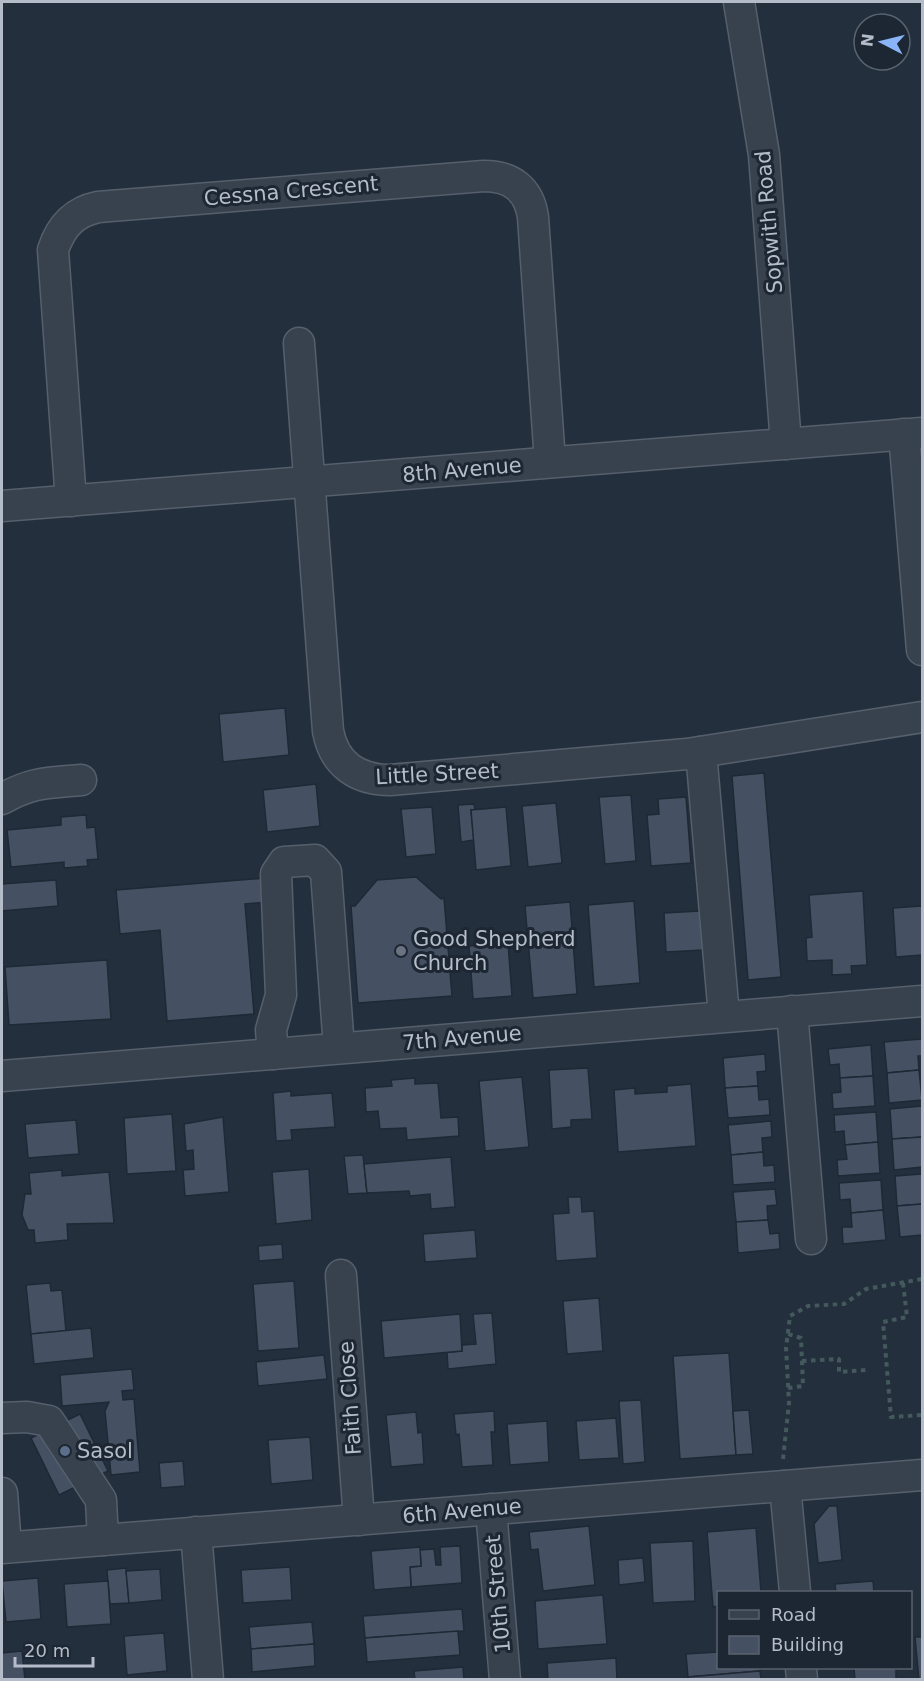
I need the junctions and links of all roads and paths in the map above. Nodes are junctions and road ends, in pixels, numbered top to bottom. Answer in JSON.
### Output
{"nodes":[{"id":1,"x":739,"y":2,"type":"edge"},
{"id":2,"x":299,"y":343,"type":"dead end"},
{"id":3,"x":913,"y":434,"type":"edge"},
{"id":4,"x":786,"y":444,"type":"junction"},
{"id":5,"x":550,"y":462,"type":"junction"},
{"id":6,"x":309,"y":483,"type":"junction"},
{"id":7,"x":71,"y":501,"type":"junction"},
{"id":8,"x":2,"y":506,"type":"edge"},
{"id":9,"x":922,"y":650,"type":"edge"},
{"id":10,"x":922,"y":717,"type":"edge"},
{"id":11,"x":701,"y":752,"type":"junction"},
{"id":12,"x":81,"y":780,"type":"dead end"},
{"id":13,"x":2,"y":799,"type":"edge"},
{"id":14,"x":922,"y":1001,"type":"edge"},
{"id":15,"x":792,"y":1011,"type":"junction"},
{"id":16,"x":724,"y":1016,"type":"junction"},
{"id":17,"x":339,"y":1048,"type":"junction"},
{"id":18,"x":273,"y":1054,"type":"junction"},
{"id":19,"x":2,"y":1076,"type":"edge"},
{"id":20,"x":810,"y":1239,"type":"dead end"},
{"id":21,"x":341,"y":1275,"type":"dead end"},
{"id":22,"x":922,"y":1280,"type":"edge"},
{"id":23,"x":903,"y":1283,"type":"junction"},
{"id":24,"x":788,"y":1334,"type":"junction"},
{"id":25,"x":802,"y":1361,"type":"junction"},
{"id":26,"x":866,"y":1370,"type":"dead end"},
{"id":27,"x":788,"y":1388,"type":"junction"},
{"id":28,"x":922,"y":1415,"type":"edge"},
{"id":29,"x":2,"y":1418,"type":"edge"},
{"id":30,"x":922,"y":1475,"type":"edge"},
{"id":31,"x":785,"y":1486,"type":"junction"},
{"id":32,"x":2,"y":1493,"type":"edge"},
{"id":33,"x":491,"y":1509,"type":"junction"},
{"id":34,"x":359,"y":1520,"type":"junction"},
{"id":35,"x":196,"y":1532,"type":"junction"},
{"id":36,"x":103,"y":1540,"type":"junction"},
{"id":37,"x":4,"y":1548,"type":"edge"},
{"id":38,"x":795,"y":1591,"type":"edge"},
{"id":39,"x":208,"y":1680,"type":"edge"},
{"id":40,"x":504,"y":1680,"type":"edge"}],
"edges":[{"from":1,"to":4,"type":"street","name":"Sopwith Road"},
{"from":2,"to":6,"type":"street","name":"Little Street"},
{"from":3,"to":4,"type":"street","name":"8th Avenue"},
{"from":3,"to":9,"type":"street"},
{"from":4,"to":5,"type":"street","name":"8th Avenue"},
{"from":5,"to":6,"type":"street","name":"8th Avenue"},
{"from":5,"to":7,"type":"street","name":"Cessna Crescent"},
{"from":6,"to":7,"type":"street","name":"8th Avenue"},
{"from":6,"to":11,"type":"street","name":"Little Street"},
{"from":7,"to":8,"type":"street","name":"8th Avenue"},
{"from":10,"to":11,"type":"street","name":"Little Street"},
{"from":11,"to":16,"type":"street"},
{"from":12,"to":13,"type":"street"},
{"from":14,"to":15,"type":"street","name":"7th Avenue"},
{"from":15,"to":16,"type":"street","name":"7th Avenue"},
{"from":15,"to":20,"type":"street"},
{"from":16,"to":17,"type":"street","name":"7th Avenue"},
{"from":17,"to":18,"type":"street","name":"7th Avenue"},
{"from":17,"to":18,"type":"street"},
{"from":18,"to":19,"type":"street","name":"7th Avenue"},
{"from":21,"to":34,"type":"street","name":"Faith Close"},
{"from":22,"to":23,"type":"path"},
{"from":23,"to":24,"type":"path"},
{"from":23,"to":28,"type":"path"},
{"from":24,"to":25,"type":"path"},
{"from":24,"to":27,"type":"path"},
{"from":25,"to":26,"type":"path"},
{"from":25,"to":27,"type":"path"},
{"from":27,"to":31,"type":"path"},
{"from":29,"to":36,"type":"street"},
{"from":30,"to":31,"type":"street","name":"6th Avenue"},
{"from":31,"to":33,"type":"street","name":"6th Avenue"},
{"from":31,"to":38,"type":"street"},
{"from":32,"to":37,"type":"street"},
{"from":33,"to":34,"type":"street","name":"6th Avenue"},
{"from":33,"to":40,"type":"street","name":"10th Street"},
{"from":34,"to":35,"type":"street","name":"6th Avenue"},
{"from":35,"to":36,"type":"street","name":"6th Avenue"},
{"from":35,"to":39,"type":"street"},
{"from":36,"to":37,"type":"street","name":"6th Avenue"}]}
